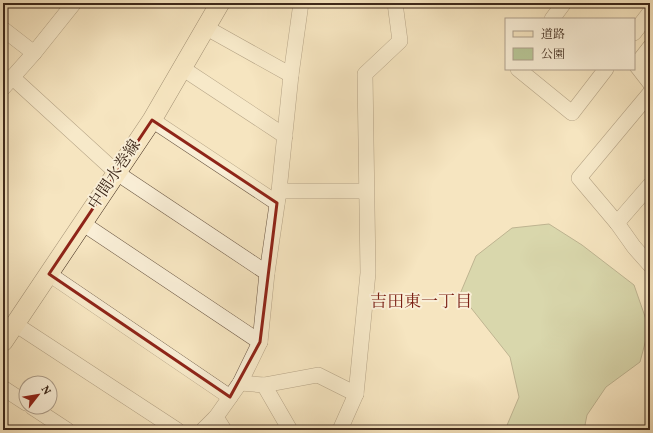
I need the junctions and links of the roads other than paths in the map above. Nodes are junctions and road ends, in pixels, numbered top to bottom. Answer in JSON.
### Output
{"nodes":[{"id":1,"x":74,"y":3,"type":"edge"},
{"id":2,"x":220,"y":3,"type":"edge"},
{"id":3,"x":301,"y":3,"type":"edge"},
{"id":4,"x":395,"y":3,"type":"edge"},
{"id":5,"x":564,"y":3,"type":"edge"},
{"id":6,"x":650,"y":12,"type":"edge"},
{"id":7,"x":553,"y":18,"type":"edge"},
{"id":8,"x":205,"y":27,"type":"junction"},
{"id":9,"x":3,"y":28,"type":"edge"},
{"id":10,"x":635,"y":32,"type":"edge"},
{"id":11,"x":650,"y":47,"type":"edge"},
{"id":12,"x":34,"y":53,"type":"junction"},
{"id":13,"x":182,"y":68,"type":"junction"},
{"id":14,"x":519,"y":70,"type":"edge"},
{"id":15,"x":605,"y":70,"type":"edge"},
{"id":16,"x":291,"y":75,"type":"junction"},
{"id":17,"x":7,"y":82,"type":"edge"},
{"id":18,"x":650,"y":83,"type":"edge"},
{"id":19,"x":650,"y":93,"type":"edge"},
{"id":20,"x":152,"y":120,"type":"junction"},
{"id":21,"x":285,"y":136,"type":"junction"},
{"id":22,"x":118,"y":173,"type":"junction"},
{"id":23,"x":650,"y":185,"type":"edge"},
{"id":24,"x":366,"y":191,"type":"junction"},
{"id":25,"x":278,"y":197,"type":"junction"},
{"id":26,"x":617,"y":223,"type":"junction"},
{"id":27,"x":82,"y":224,"type":"junction"},
{"id":28,"x":650,"y":265,"type":"edge"},
{"id":29,"x":267,"y":273,"type":"junction"},
{"id":30,"x":49,"y":274,"type":"junction"},
{"id":31,"x":15,"y":324,"type":"junction"},
{"id":32,"x":3,"y":342,"type":"edge"},
{"id":33,"x":260,"y":342,"type":"junction"},
{"id":34,"x":240,"y":383,"type":"junction"},
{"id":35,"x":264,"y":385,"type":"junction"},
{"id":36,"x":3,"y":388,"type":"edge"},
{"id":37,"x":356,"y":394,"type":"junction"},
{"id":38,"x":230,"y":396,"type":"junction"},
{"id":39,"x":18,"y":398,"type":"edge"},
{"id":40,"x":44,"y":415,"type":"edge"},
{"id":41,"x":216,"y":417,"type":"junction"},
{"id":42,"x":67,"y":430,"type":"edge"},
{"id":43,"x":177,"y":430,"type":"edge"},
{"id":44,"x":204,"y":430,"type":"edge"},
{"id":45,"x":224,"y":430,"type":"edge"},
{"id":46,"x":290,"y":430,"type":"edge"},
{"id":47,"x":340,"y":430,"type":"edge"}],
"edges":[{"from":1,"to":12,"type":"street"},
{"from":2,"to":8,"type":"main road","name":"中間水巻線"},
{"from":3,"to":16,"type":"street"},
{"from":4,"to":24,"type":"street"},
{"from":5,"to":7,"type":"street"},
{"from":6,"to":10,"type":"street"},
{"from":8,"to":13,"type":"main road","name":"中間水巻線"},
{"from":8,"to":16,"type":"street"},
{"from":9,"to":12,"type":"street"},
{"from":11,"to":18,"type":"street"},
{"from":12,"to":17,"type":"street"},
{"from":13,"to":20,"type":"main road","name":"中間水巻線"},
{"from":13,"to":21,"type":"street"},
{"from":14,"to":15,"type":"street"},
{"from":16,"to":21,"type":"street"},
{"from":17,"to":22,"type":"street"},
{"from":19,"to":26,"type":"street"},
{"from":20,"to":22,"type":"main road","name":"中間水巻線"},
{"from":20,"to":25,"type":"street"},
{"from":21,"to":25,"type":"street"},
{"from":22,"to":27,"type":"main road","name":"中間水巻線"},
{"from":22,"to":29,"type":"street"},
{"from":23,"to":26,"type":"street"},
{"from":24,"to":25,"type":"street"},
{"from":24,"to":37,"type":"street"},
{"from":25,"to":29,"type":"street"},
{"from":26,"to":28,"type":"street"},
{"from":27,"to":30,"type":"main road","name":"中間水巻線"},
{"from":27,"to":33,"type":"street"},
{"from":29,"to":33,"type":"street"},
{"from":30,"to":31,"type":"main road","name":"中間水巻線"},
{"from":30,"to":38,"type":"street"},
{"from":31,"to":32,"type":"main road","name":"中間水巻線"},
{"from":31,"to":43,"type":"street"},
{"from":33,"to":34,"type":"street"},
{"from":34,"to":35,"type":"street"},
{"from":34,"to":38,"type":"street"},
{"from":35,"to":37,"type":"street"},
{"from":35,"to":46,"type":"street"},
{"from":36,"to":39,"type":"street"},
{"from":37,"to":47,"type":"street"},
{"from":38,"to":41,"type":"street"},
{"from":40,"to":42,"type":"street"},
{"from":41,"to":44,"type":"street"},
{"from":41,"to":45,"type":"street"}]}
